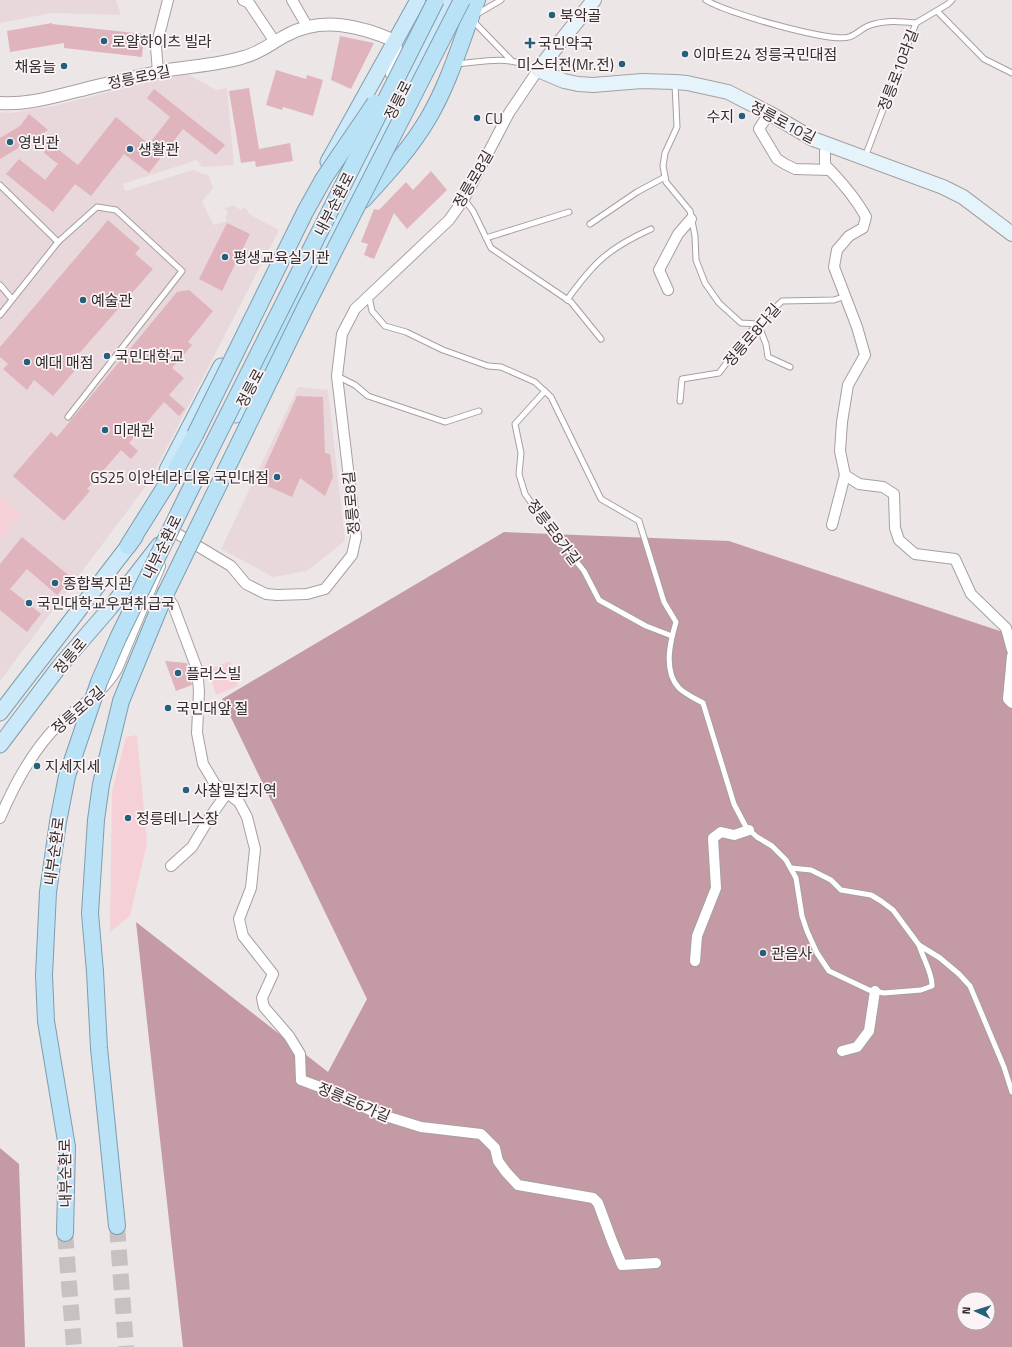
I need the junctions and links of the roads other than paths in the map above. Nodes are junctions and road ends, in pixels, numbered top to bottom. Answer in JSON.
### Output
{"nodes":[{"id":1,"x":168,"y":0,"type":"edge"},
{"id":2,"x":243,"y":0,"type":"edge"},
{"id":3,"x":292,"y":0,"type":"edge"},
{"id":4,"x":418,"y":0,"type":"edge"},
{"id":5,"x":477,"y":0,"type":"edge"},
{"id":6,"x":501,"y":0,"type":"edge"},
{"id":7,"x":594,"y":0,"type":"edge"},
{"id":8,"x":706,"y":0,"type":"edge"},
{"id":9,"x":952,"y":0,"type":"edge"},
{"id":10,"x":450,"y":1,"type":"edge"},
{"id":11,"x":584,"y":7,"type":"edge"},
{"id":12,"x":937,"y":11,"type":"junction"},
{"id":13,"x":438,"y":22,"type":"junction"},
{"id":14,"x":916,"y":22,"type":"junction"},
{"id":15,"x":307,"y":26,"type":"junction"},
{"id":16,"x":395,"y":41,"type":"junction"},
{"id":17,"x":275,"y":42,"type":"junction"},
{"id":18,"x":412,"y":49,"type":"junction"},
{"id":19,"x":511,"y":60,"type":"junction"},
{"id":20,"x":457,"y":64,"type":"dead end"},
{"id":21,"x":395,"y":67,"type":"junction"},
{"id":22,"x":538,"y":70,"type":"junction"},
{"id":23,"x":158,"y":72,"type":"junction"},
{"id":24,"x":1012,"y":73,"type":"edge"},
{"id":25,"x":675,"y":82,"type":"junction"},
{"id":26,"x":0,"y":103,"type":"edge"},
{"id":27,"x":769,"y":113,"type":"junction"},
{"id":28,"x":827,"y":144,"type":"junction"},
{"id":29,"x":864,"y":158,"type":"junction"},
{"id":30,"x":830,"y":170,"type":"junction"},
{"id":31,"x":665,"y":177,"type":"junction"},
{"id":32,"x":0,"y":185,"type":"edge"},
{"id":33,"x":464,"y":199,"type":"junction"},
{"id":34,"x":568,"y":212,"type":"dead end"},
{"id":35,"x":691,"y":219,"type":"junction"},
{"id":36,"x":590,"y":224,"type":"dead end"},
{"id":37,"x":650,"y":230,"type":"dead end"},
{"id":38,"x":1012,"y":234,"type":"edge"},
{"id":39,"x":486,"y":238,"type":"junction"},
{"id":40,"x":58,"y":242,"type":"junction"},
{"id":41,"x":281,"y":248,"type":"junction"},
{"id":42,"x":0,"y":285,"type":"edge"},
{"id":43,"x":668,"y":290,"type":"dead end"},
{"id":44,"x":846,"y":296,"type":"junction"},
{"id":45,"x":369,"y":297,"type":"junction"},
{"id":46,"x":12,"y":299,"type":"junction"},
{"id":47,"x":568,"y":300,"type":"junction"},
{"id":48,"x":253,"y":302,"type":"junction"},
{"id":49,"x":0,"y":315,"type":"edge"},
{"id":50,"x":758,"y":324,"type":"junction"},
{"id":51,"x":601,"y":339,"type":"dead end"},
{"id":52,"x":790,"y":368,"type":"dead end"},
{"id":53,"x":257,"y":376,"type":"junction"},
{"id":54,"x":337,"y":376,"type":"junction"},
{"id":55,"x":227,"y":384,"type":"junction"},
{"id":56,"x":545,"y":391,"type":"junction"},
{"id":57,"x":680,"y":401,"type":"dead end"},
{"id":58,"x":479,"y":411,"type":"dead end"},
{"id":59,"x":68,"y":417,"type":"dead end"},
{"id":60,"x":845,"y":475,"type":"junction"},
{"id":61,"x":832,"y":526,"type":"dead end"},
{"id":62,"x":171,"y":530,"type":"junction"},
{"id":63,"x":128,"y":546,"type":"junction"},
{"id":64,"x":155,"y":580,"type":"junction"},
{"id":65,"x":672,"y":636,"type":"junction"},
{"id":66,"x":1012,"y":650,"type":"edge"},
{"id":67,"x":1012,"y":656,"type":"edge"},
{"id":68,"x":1012,"y":703,"type":"edge"},
{"id":69,"x":0,"y":713,"type":"edge"},
{"id":70,"x":0,"y":745,"type":"edge"},
{"id":71,"x":227,"y":793,"type":"junction"},
{"id":72,"x":0,"y":818,"type":"edge"},
{"id":73,"x":749,"y":830,"type":"junction"},
{"id":74,"x":171,"y":866,"type":"dead end"},
{"id":75,"x":791,"y":868,"type":"junction"},
{"id":76,"x":919,"y":945,"type":"junction"},
{"id":77,"x":695,"y":961,"type":"dead end"},
{"id":78,"x":875,"y":991,"type":"junction"},
{"id":79,"x":842,"y":1051,"type":"dead end"},
{"id":80,"x":1012,"y":1092,"type":"edge"},
{"id":81,"x":118,"y":1226,"type":"tunnel mouth"},
{"id":82,"x":65,"y":1233,"type":"tunnel mouth"},
{"id":83,"x":656,"y":1264,"type":"dead end"}],
"edges":[{"from":1,"to":23,"type":"street"},
{"from":2,"to":17,"type":"street"},
{"from":3,"to":15,"type":"street"},
{"from":4,"to":16,"type":"main road","name":"정릉로"},
{"from":5,"to":53,"type":"highway","bridge":true},
{"from":6,"to":19,"type":"lane","name":"정릉로10길"},
{"from":7,"to":11,"type":"main road"},
{"from":8,"to":14,"type":"lane"},
{"from":9,"to":12,"type":"lane","name":"정릉로10라길"},
{"from":10,"to":13,"type":"main road","name":"정릉로"},
{"from":10,"to":18,"type":"highway","name":"내부순환로","bridge":true},
{"from":10,"to":81,"type":"highway","name":"내부순환로","bridge":true},
{"from":11,"to":22,"type":"main road"},
{"from":12,"to":14,"type":"lane","name":"정릉로10라길"},
{"from":12,"to":24,"type":"lane"},
{"from":13,"to":21,"type":"street"},
{"from":13,"to":53,"type":"main road","name":"정릉로"},
{"from":14,"to":29,"type":"lane","name":"정릉로10라길"},
{"from":15,"to":16,"type":"street","name":"정릉로9길"},
{"from":15,"to":17,"type":"street","name":"정릉로9길"},
{"from":16,"to":21,"type":"street"},
{"from":16,"to":41,"type":"main road","name":"정릉로"},
{"from":17,"to":23,"type":"street","name":"정릉로9길"},
{"from":18,"to":63,"type":"highway","bridge":true},
{"from":18,"to":82,"type":"highway","name":"내부순환로","bridge":true},
{"from":19,"to":20,"type":"lane","name":"정릉로10길"},
{"from":19,"to":22,"type":"lane","name":"정릉로10길"},
{"from":21,"to":53,"type":"street"},
{"from":22,"to":25,"type":"main road","name":"정릉로10길"},
{"from":22,"to":33,"type":"street","name":"정릉로8길"},
{"from":23,"to":26,"type":"street","name":"정릉로9길"},
{"from":25,"to":27,"type":"main road","name":"정릉로10길"},
{"from":25,"to":31,"type":"lane"},
{"from":27,"to":28,"type":"main road","name":"정릉로10길"},
{"from":27,"to":30,"type":"street"},
{"from":28,"to":29,"type":"main road","name":"정릉로10길"},
{"from":28,"to":30,"type":"street"},
{"from":29,"to":38,"type":"main road","name":"정릉로10길"},
{"from":30,"to":44,"type":"street"},
{"from":31,"to":35,"type":"lane"},
{"from":31,"to":36,"type":"lane"},
{"from":32,"to":40,"type":"lane"},
{"from":33,"to":39,"type":"lane"},
{"from":33,"to":45,"type":"street","name":"정릉로8길"},
{"from":34,"to":39,"type":"lane"},
{"from":35,"to":43,"type":"street"},
{"from":35,"to":50,"type":"lane"},
{"from":37,"to":47,"type":"lane"},
{"from":39,"to":47,"type":"lane"},
{"from":40,"to":46,"type":"lane"},
{"from":40,"to":59,"type":"lane"},
{"from":41,"to":48,"type":"main road","name":"정릉로"},
{"from":41,"to":55,"type":"main road","name":"정릉로"},
{"from":42,"to":46,"type":"lane"},
{"from":44,"to":50,"type":"lane","name":"정릉로8다길"},
{"from":44,"to":60,"type":"street"},
{"from":45,"to":54,"type":"street","name":"정릉로8길"},
{"from":45,"to":56,"type":"lane"},
{"from":46,"to":49,"type":"lane"},
{"from":47,"to":51,"type":"lane"},
{"from":48,"to":55,"type":"main road","name":"정릉로"},
{"from":48,"to":63,"type":"main road","name":"정릉로"},
{"from":50,"to":52,"type":"lane"},
{"from":50,"to":57,"type":"lane","name":"정릉로8다길"},
{"from":53,"to":62,"type":"main road","name":"정릉로"},
{"from":54,"to":58,"type":"lane"},
{"from":54,"to":62,"type":"street","name":"정릉로8길"},
{"from":55,"to":63,"type":"main road","name":"정릉로"},
{"from":56,"to":65,"type":"lane"},
{"from":56,"to":65,"type":"lane","name":"정릉로8가길"},
{"from":60,"to":61,"type":"street"},
{"from":60,"to":66,"type":"street"},
{"from":62,"to":64,"type":"street","name":"정릉로6길"},
{"from":62,"to":70,"type":"main road","name":"정릉로"},
{"from":63,"to":69,"type":"main road","name":"정릉로"},
{"from":64,"to":71,"type":"street","name":"정릉로6가길"},
{"from":64,"to":72,"type":"street","name":"정릉로6길"},
{"from":65,"to":73,"type":"lane"},
{"from":67,"to":68,"type":"street"},
{"from":71,"to":74,"type":"street"},
{"from":71,"to":83,"type":"street","name":"정릉로6가길"},
{"from":73,"to":75,"type":"lane"},
{"from":73,"to":77,"type":"street"},
{"from":75,"to":76,"type":"lane"},
{"from":75,"to":78,"type":"lane"},
{"from":76,"to":78,"type":"lane"},
{"from":76,"to":80,"type":"lane"},
{"from":78,"to":79,"type":"street"}]}
